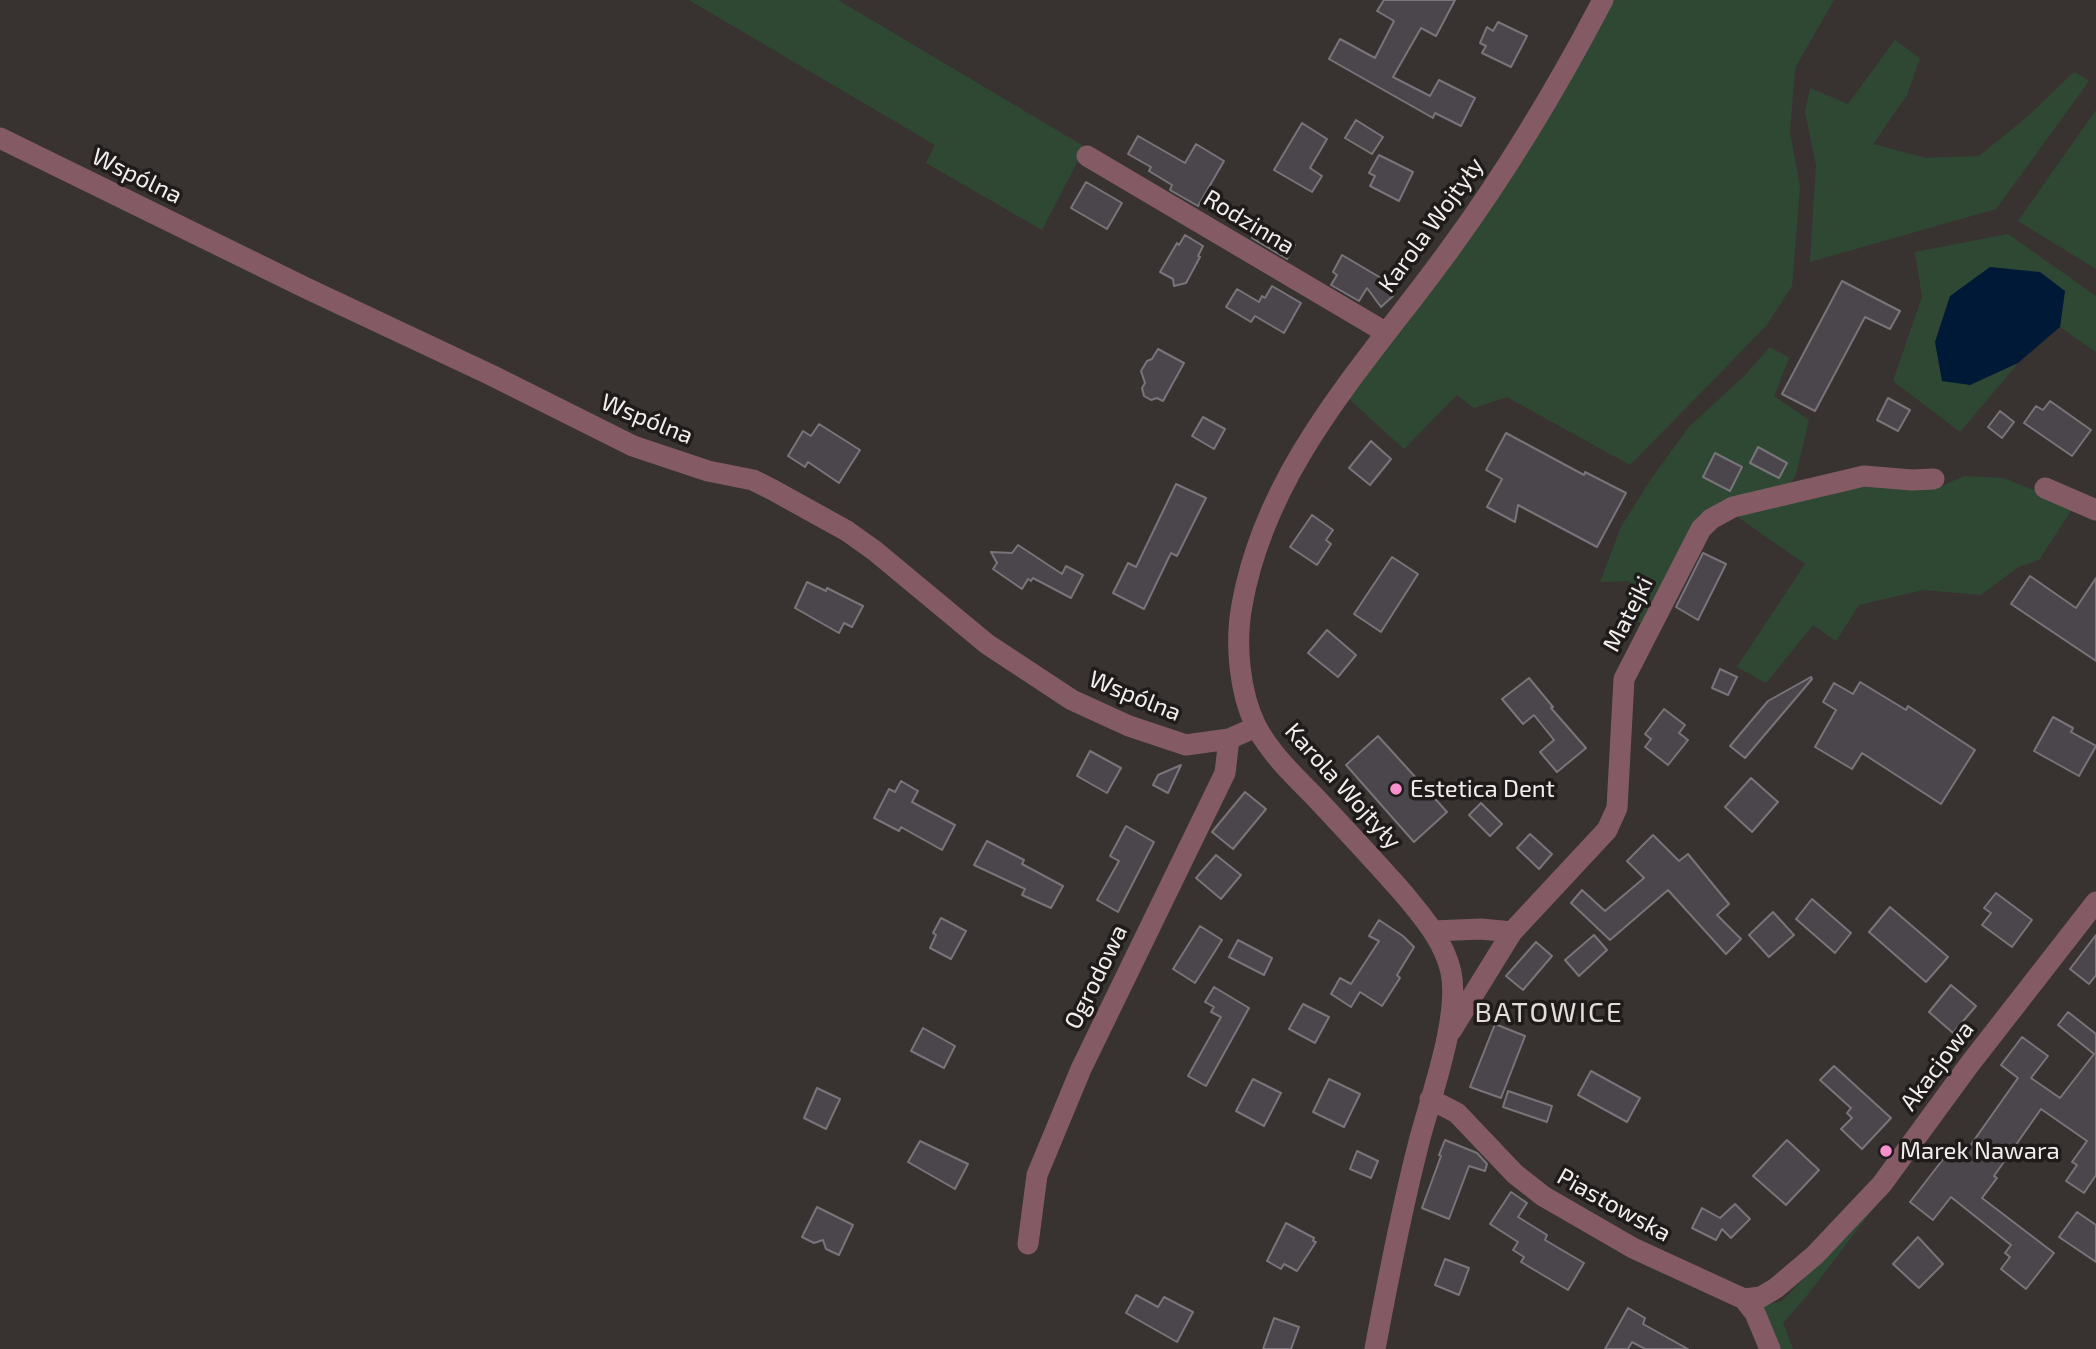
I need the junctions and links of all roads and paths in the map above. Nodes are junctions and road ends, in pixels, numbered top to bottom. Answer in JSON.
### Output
{"nodes":[{"id":1,"x":1603,"y":0,"type":"edge"},
{"id":2,"x":0,"y":138,"type":"edge"},
{"id":3,"x":1087,"y":156,"type":"dead end"},
{"id":4,"x":1385,"y":332,"type":"junction"},
{"id":5,"x":1934,"y":480,"type":"dead end"},
{"id":6,"x":2045,"y":488,"type":"dead end"},
{"id":7,"x":2096,"y":510,"type":"edge"},
{"id":8,"x":1256,"y":727,"type":"junction"},
{"id":9,"x":1228,"y":739,"type":"junction"},
{"id":10,"x":2096,"y":902,"type":"edge"},
{"id":11,"x":1433,"y":931,"type":"junction"},
{"id":12,"x":1512,"y":932,"type":"junction"},
{"id":13,"x":1446,"y":1039,"type":"junction"},
{"id":14,"x":1430,"y":1099,"type":"junction"},
{"id":15,"x":1028,"y":1244,"type":"dead end"},
{"id":16,"x":1744,"y":1300,"type":"junction"},
{"id":17,"x":1375,"y":1349,"type":"edge"},
{"id":18,"x":1770,"y":1349,"type":"edge"}],
"edges":[{"from":1,"to":4,"type":"street","name":"Karola Wojtyły"},
{"from":2,"to":9,"type":"street","name":"Wspólna"},
{"from":3,"to":4,"type":"street","name":"Rodzinna"},
{"from":4,"to":8,"type":"street","name":"Karola Wojtyły"},
{"from":5,"to":12,"type":"street","name":"Matejki"},
{"from":6,"to":7,"type":"street"},
{"from":8,"to":9,"type":"street","name":"Wspólna"},
{"from":8,"to":11,"type":"street","name":"Karola Wojtyły"},
{"from":9,"to":15,"type":"street","name":"Ogrodowa"},
{"from":10,"to":16,"type":"street","name":"Akacjowa"},
{"from":11,"to":12,"type":"street"},
{"from":11,"to":13,"type":"street","name":"Karola Wojtyły"},
{"from":12,"to":13,"type":"street","name":"Matejki"},
{"from":13,"to":14,"type":"street","name":"Karola Wojtyły"},
{"from":14,"to":16,"type":"street","name":"Piastowska"},
{"from":14,"to":17,"type":"street","name":"Karola Wojtyły"},
{"from":16,"to":18,"type":"street"}]}
